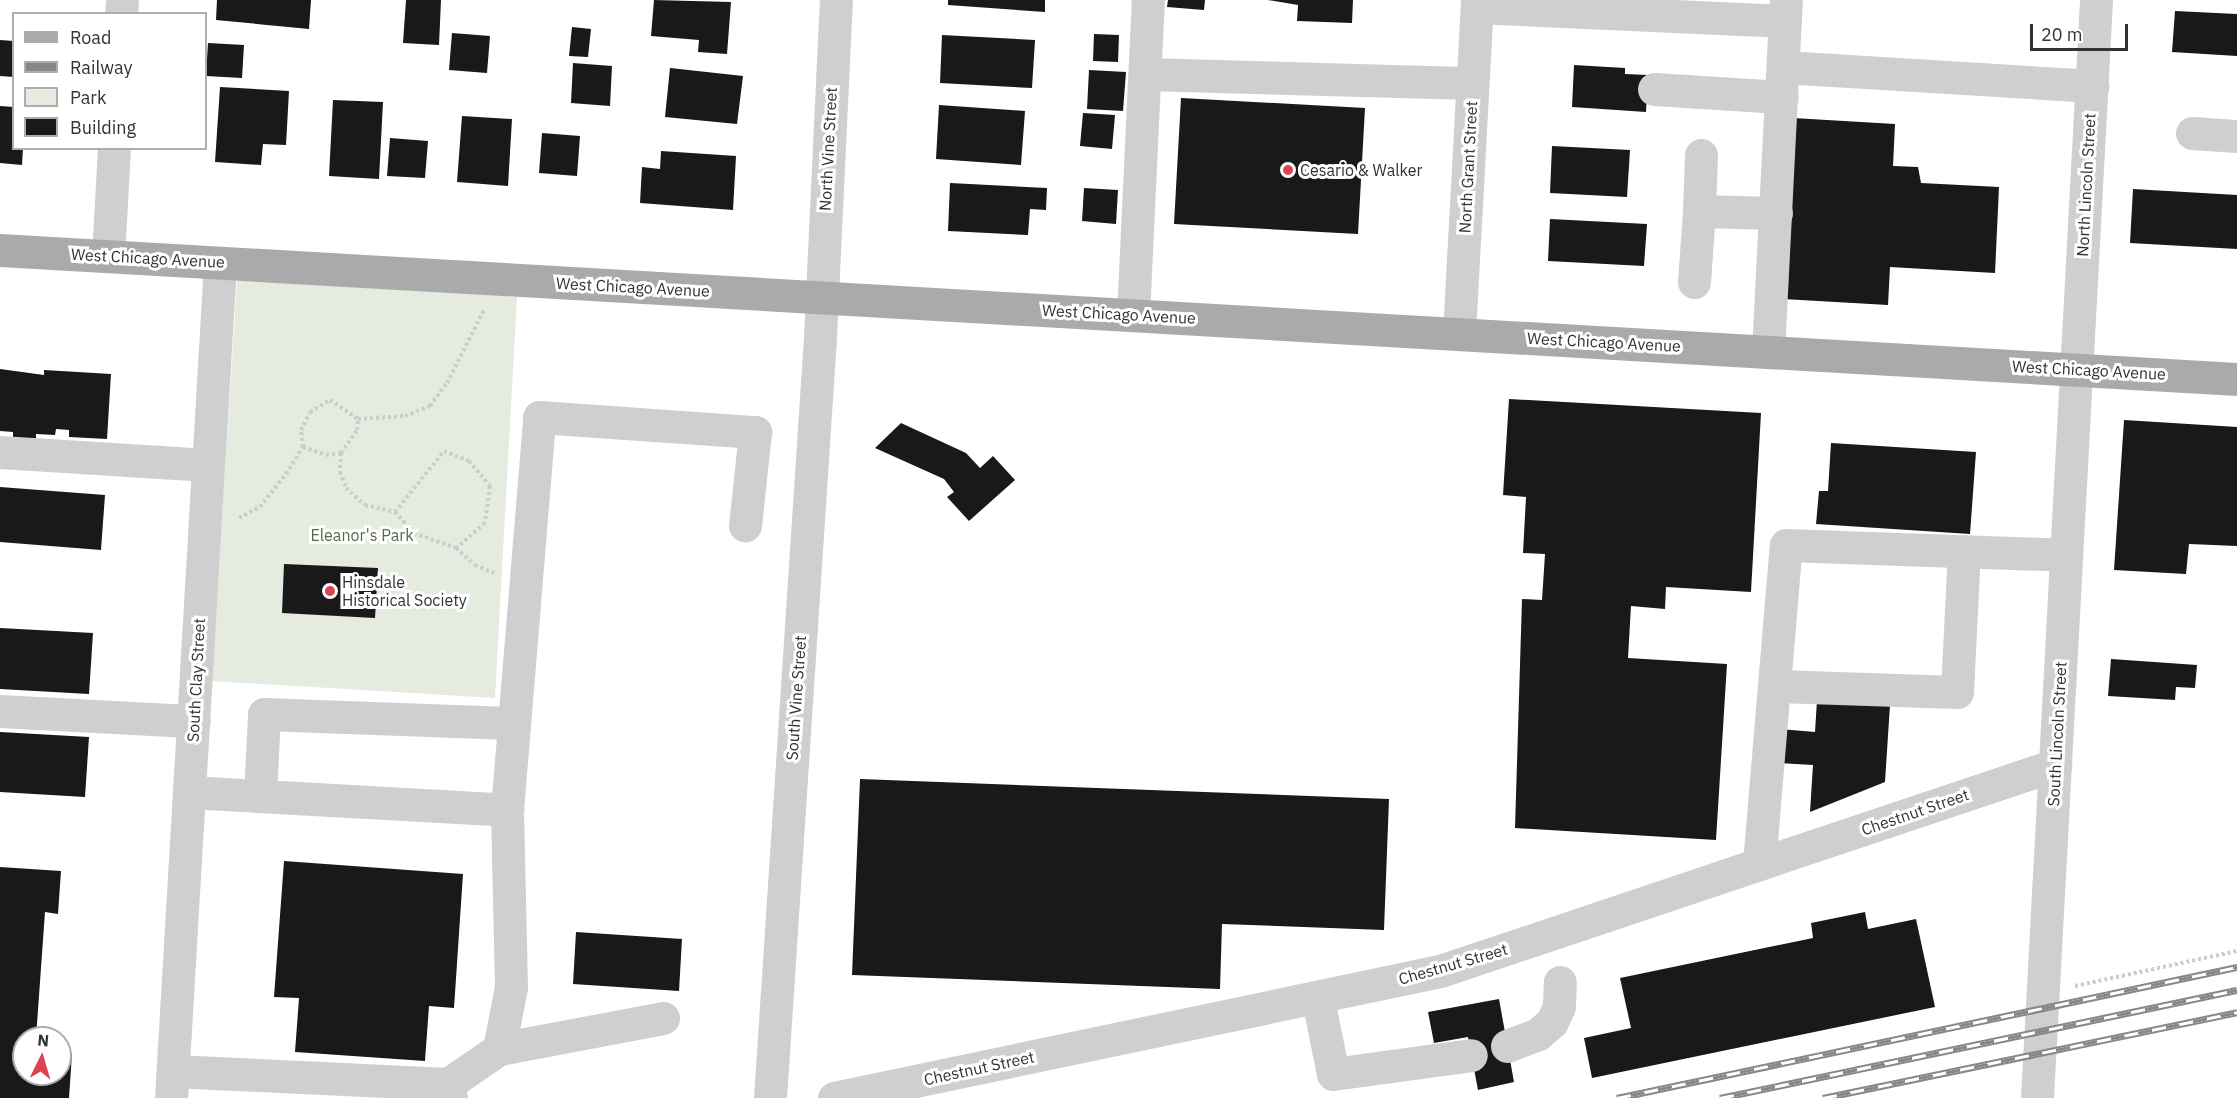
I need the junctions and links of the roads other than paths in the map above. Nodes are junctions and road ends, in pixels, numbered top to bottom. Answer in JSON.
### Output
{"nodes":[{"id":1,"x":836,"y":0,"type":"edge"},
{"id":2,"x":1148,"y":0,"type":"edge"},
{"id":3,"x":2096,"y":0,"type":"edge"},
{"id":4,"x":1477,"y":4,"type":"edge"},
{"id":5,"x":1786,"y":10,"type":"edge"},
{"id":6,"x":1156,"y":75,"type":"junction"},
{"id":7,"x":1782,"y":82,"type":"junction"},
{"id":8,"x":1472,"y":83,"type":"junction"},
{"id":9,"x":2092,"y":86,"type":"junction"},
{"id":10,"x":1654,"y":90,"type":"dead end"},
{"id":11,"x":2192,"y":133,"type":"dead end"},
{"id":12,"x":2237,"y":136,"type":"edge"},
{"id":13,"x":114,"y":150,"type":"edge"},
{"id":14,"x":1701,"y":155,"type":"dead end"},
{"id":15,"x":1699,"y":211,"type":"junction"},
{"id":16,"x":1776,"y":213,"type":"junction"},
{"id":17,"x":0,"y":250,"type":"edge"},
{"id":18,"x":108,"y":256,"type":"junction"},
{"id":19,"x":220,"y":263,"type":"junction"},
{"id":20,"x":1694,"y":282,"type":"dead end"},
{"id":21,"x":819,"y":297,"type":"junction"},
{"id":22,"x":1133,"y":315,"type":"junction"},
{"id":23,"x":1459,"y":334,"type":"junction"},
{"id":24,"x":1768,"y":352,"type":"junction"},
{"id":25,"x":2076,"y":369,"type":"junction"},
{"id":26,"x":2237,"y":379,"type":"edge"},
{"id":27,"x":0,"y":452,"type":"edge"},
{"id":28,"x":208,"y":465,"type":"junction"},
{"id":29,"x":745,"y":525,"type":"dead end"},
{"id":30,"x":1964,"y":551,"type":"junction"},
{"id":31,"x":2066,"y":555,"type":"junction"},
{"id":32,"x":1774,"y":686,"type":"junction"},
{"id":33,"x":0,"y":711,"type":"edge"},
{"id":34,"x":194,"y":721,"type":"junction"},
{"id":35,"x":514,"y":723,"type":"junction"},
{"id":36,"x":2055,"y":765,"type":"junction"},
{"id":37,"x":189,"y":792,"type":"junction"},
{"id":38,"x":260,"y":796,"type":"junction"},
{"id":39,"x":507,"y":810,"type":"junction"},
{"id":40,"x":1759,"y":864,"type":"junction"},
{"id":41,"x":1560,"y":982,"type":"dead end"},
{"id":42,"x":1318,"y":999,"type":"junction"},
{"id":43,"x":663,"y":1018,"type":"dead end"},
{"id":44,"x":1508,"y":1046,"type":"dead end"},
{"id":45,"x":499,"y":1049,"type":"junction"},
{"id":46,"x":1471,"y":1055,"type":"dead end"},
{"id":47,"x":172,"y":1084,"type":"edge"},
{"id":48,"x":449,"y":1091,"type":"edge"},
{"id":49,"x":771,"y":1098,"type":"edge"},
{"id":50,"x":834,"y":1098,"type":"edge"},
{"id":51,"x":2037,"y":1098,"type":"edge"}],
"edges":[{"from":1,"to":21,"type":"street","name":"North Vine Street"},
{"from":2,"to":6,"type":"street"},
{"from":3,"to":9,"type":"street","name":"North Lincoln Street"},
{"from":4,"to":5,"type":"street"},
{"from":4,"to":8,"type":"street","name":"North Grant Street"},
{"from":5,"to":7,"type":"street"},
{"from":6,"to":8,"type":"street"},
{"from":6,"to":22,"type":"street"},
{"from":7,"to":9,"type":"street"},
{"from":7,"to":10,"type":"street"},
{"from":7,"to":16,"type":"street"},
{"from":8,"to":23,"type":"street","name":"North Grant Street"},
{"from":9,"to":25,"type":"street","name":"North Lincoln Street"},
{"from":11,"to":12,"type":"street"},
{"from":13,"to":18,"type":"street"},
{"from":14,"to":15,"type":"street"},
{"from":15,"to":16,"type":"street"},
{"from":15,"to":20,"type":"street"},
{"from":16,"to":24,"type":"street"},
{"from":17,"to":18,"type":"main road","name":"West Chicago Avenue"},
{"from":18,"to":19,"type":"main road","name":"West Chicago Avenue"},
{"from":19,"to":21,"type":"main road","name":"West Chicago Avenue"},
{"from":19,"to":28,"type":"street","name":"South Clay Street"},
{"from":21,"to":22,"type":"main road","name":"West Chicago Avenue"},
{"from":21,"to":49,"type":"street","name":"South Vine Street"},
{"from":22,"to":23,"type":"main road","name":"West Chicago Avenue"},
{"from":23,"to":24,"type":"main road","name":"West Chicago Avenue"},
{"from":24,"to":25,"type":"main road","name":"West Chicago Avenue"},
{"from":25,"to":26,"type":"main road","name":"West Chicago Avenue"},
{"from":25,"to":31,"type":"street","name":"South Lincoln Street"},
{"from":27,"to":28,"type":"street"},
{"from":28,"to":34,"type":"street","name":"South Clay Street"},
{"from":29,"to":35,"type":"street"},
{"from":30,"to":31,"type":"street"},
{"from":30,"to":32,"type":"street"},
{"from":30,"to":32,"type":"street"},
{"from":31,"to":36,"type":"street","name":"South Lincoln Street"},
{"from":32,"to":40,"type":"street"},
{"from":33,"to":34,"type":"street"},
{"from":34,"to":37,"type":"street","name":"South Clay Street"},
{"from":35,"to":38,"type":"street"},
{"from":35,"to":39,"type":"street"},
{"from":36,"to":40,"type":"street","name":"Chestnut Street"},
{"from":36,"to":51,"type":"street","name":"South Lincoln Street"},
{"from":37,"to":38,"type":"street"},
{"from":37,"to":47,"type":"street","name":"South Clay Street"},
{"from":38,"to":39,"type":"street"},
{"from":39,"to":45,"type":"street"},
{"from":40,"to":42,"type":"street","name":"Chestnut Street"},
{"from":41,"to":44,"type":"street"},
{"from":42,"to":46,"type":"street"},
{"from":42,"to":50,"type":"street","name":"Chestnut Street"},
{"from":43,"to":45,"type":"street"},
{"from":45,"to":48,"type":"street"},
{"from":47,"to":48,"type":"street"}]}
